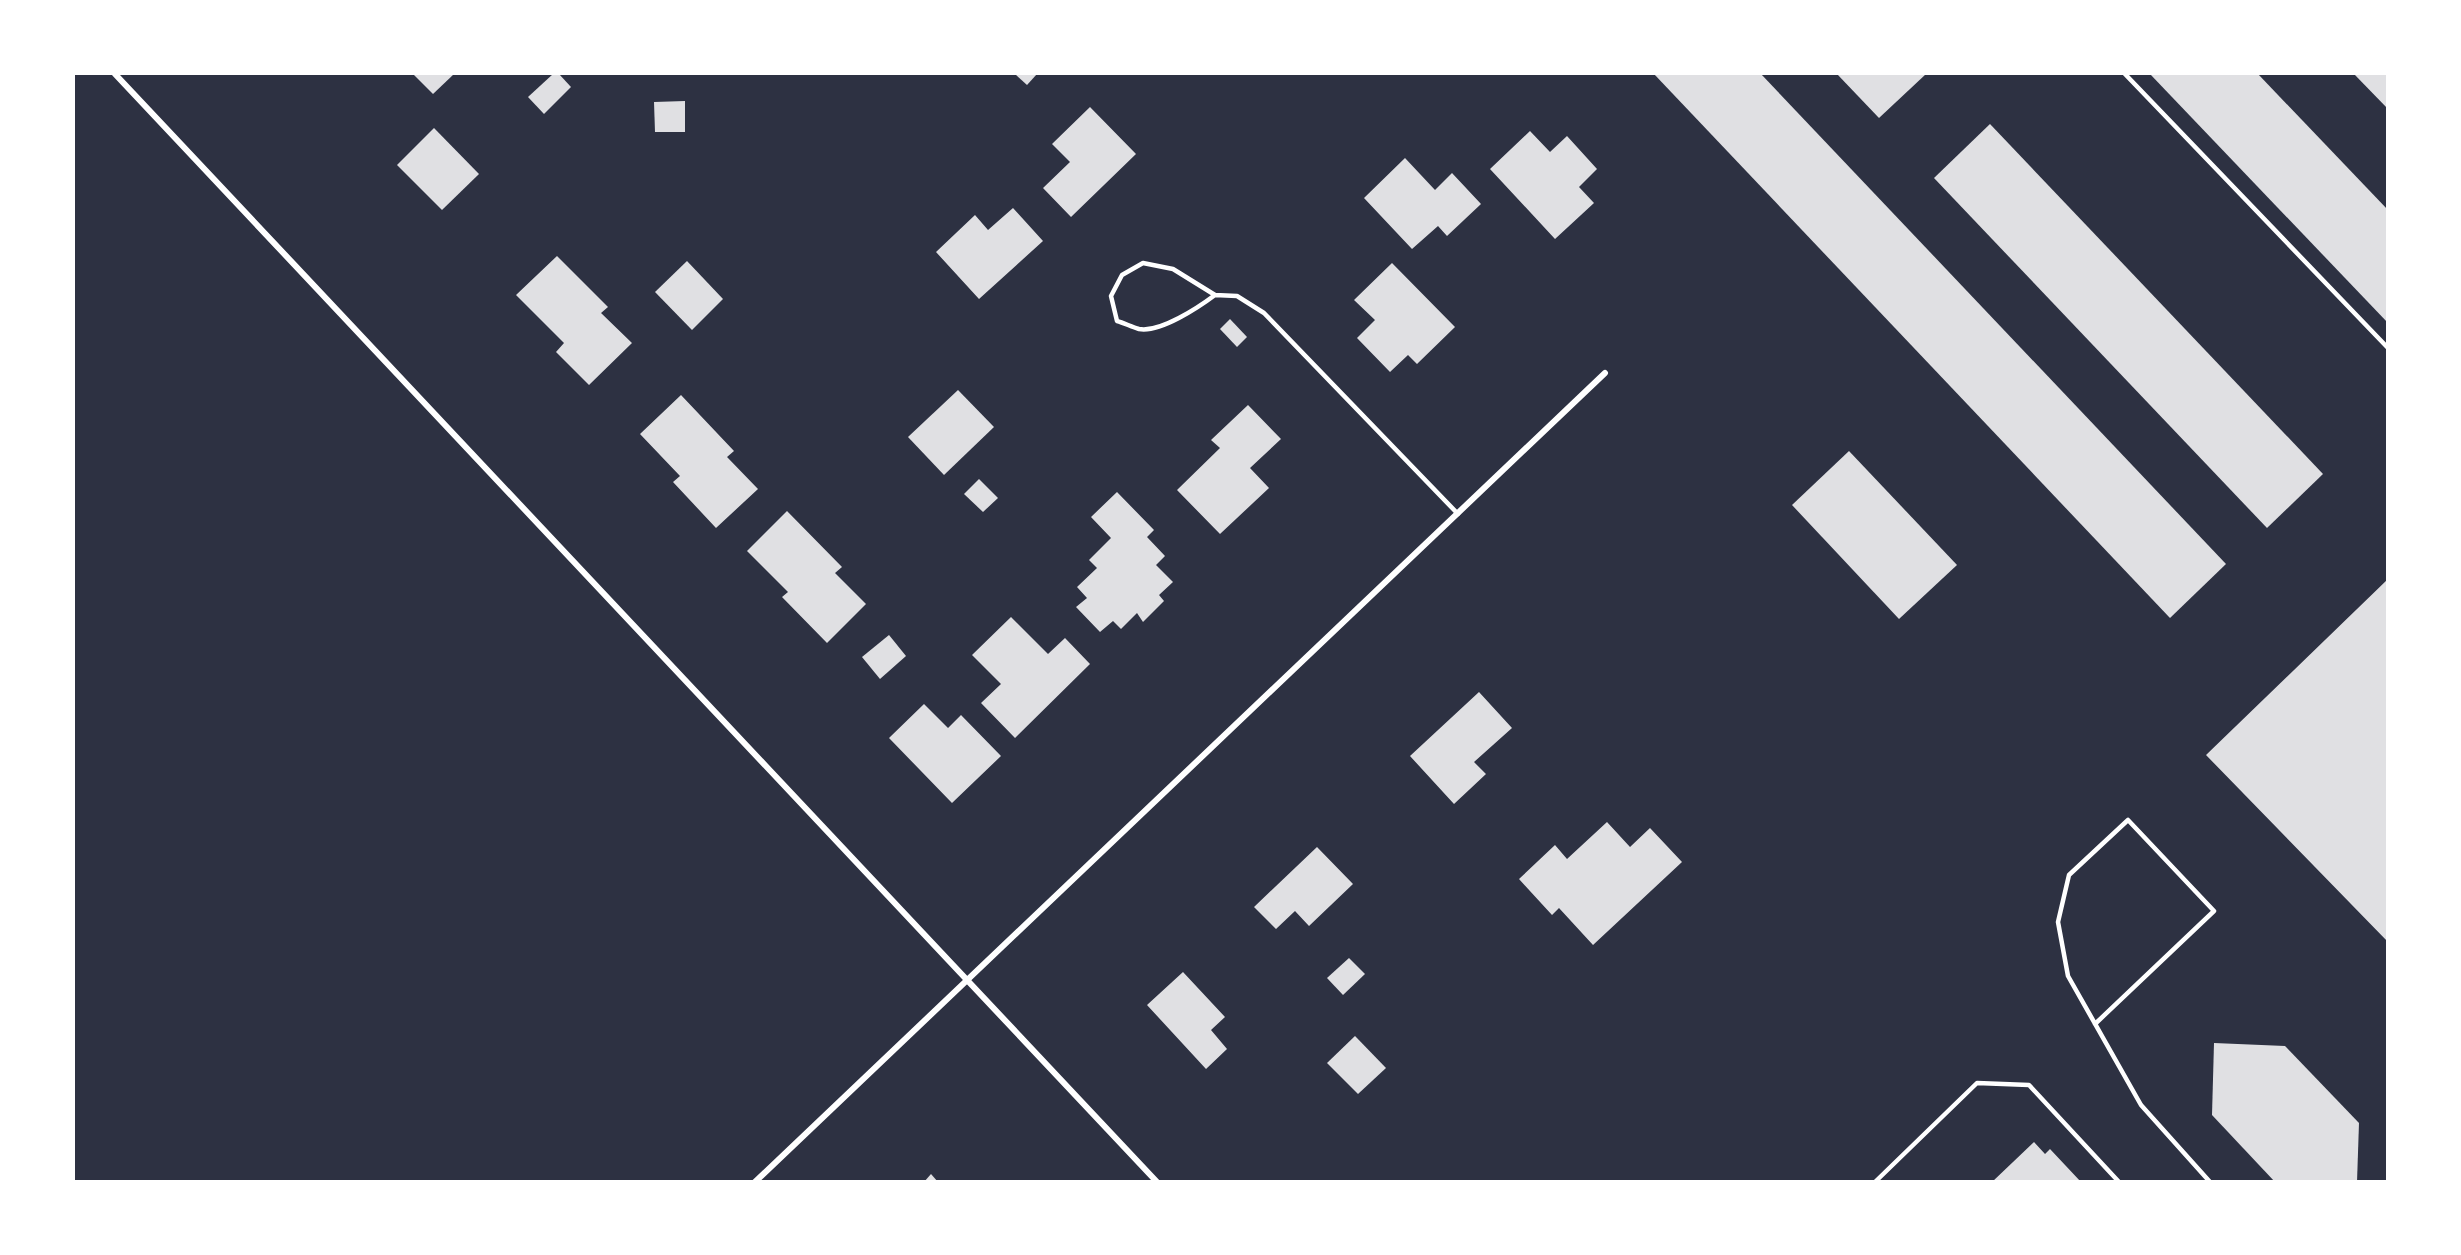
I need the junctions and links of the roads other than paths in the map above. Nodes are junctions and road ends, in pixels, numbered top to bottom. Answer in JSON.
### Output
{"nodes":[{"id":1,"x":115,"y":74,"type":"edge"},
{"id":2,"x":2125,"y":74,"type":"edge"},
{"id":3,"x":1215,"y":295,"type":"junction"},
{"id":4,"x":2388,"y":348,"type":"edge"},
{"id":5,"x":1605,"y":373,"type":"dead end"},
{"id":6,"x":1458,"y":514,"type":"junction"},
{"id":7,"x":967,"y":980,"type":"junction"},
{"id":8,"x":2095,"y":1024,"type":"junction"},
{"id":9,"x":755,"y":1182,"type":"edge"},
{"id":10,"x":1157,"y":1182,"type":"edge"},
{"id":11,"x":1875,"y":1182,"type":"edge"},
{"id":12,"x":2119,"y":1182,"type":"edge"},
{"id":13,"x":2210,"y":1182,"type":"edge"}],
"edges":[{"from":1,"to":7,"type":"street"},
{"from":2,"to":4,"type":"lane"},
{"from":3,"to":3,"type":"lane"},
{"from":3,"to":6,"type":"lane"},
{"from":5,"to":6,"type":"street"},
{"from":6,"to":7,"type":"street"},
{"from":7,"to":9,"type":"street"},
{"from":7,"to":10,"type":"street"},
{"from":8,"to":8,"type":"lane"},
{"from":8,"to":13,"type":"lane"},
{"from":11,"to":12,"type":"lane"}]}
